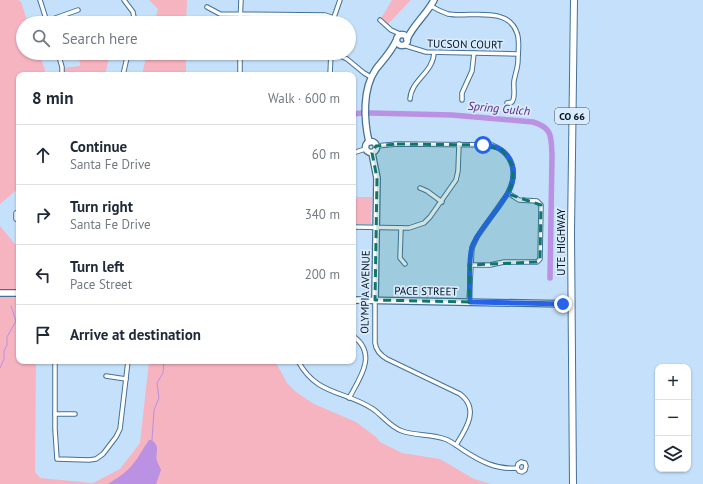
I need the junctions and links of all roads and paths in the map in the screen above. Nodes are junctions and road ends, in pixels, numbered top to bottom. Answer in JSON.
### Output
{"nodes":[{"id":1,"x":40,"y":0,"type":"edge"},
{"id":2,"x":124,"y":0,"type":"edge"},
{"id":3,"x":241,"y":0,"type":"edge"},
{"id":4,"x":340,"y":0,"type":"edge"},
{"id":5,"x":574,"y":0,"type":"edge"},
{"id":6,"x":432,"y":3,"type":"edge"},
{"id":7,"x":207,"y":7,"type":"dead end"},
{"id":8,"x":78,"y":10,"type":"dead end"},
{"id":9,"x":240,"y":14,"type":"junction"},
{"id":10,"x":45,"y":16,"type":"edge"},
{"id":11,"x":62,"y":16,"type":"edge"},
{"id":12,"x":134,"y":16,"type":"edge"},
{"id":13,"x":328,"y":16,"type":"edge"},
{"id":14,"x":335,"y":16,"type":"edge"},
{"id":15,"x":380,"y":20,"type":"dead end"},
{"id":16,"x":402,"y":40,"type":"junction"},
{"id":17,"x":434,"y":53,"type":"junction"},
{"id":18,"x":474,"y":53,"type":"junction"},
{"id":19,"x":518,"y":54,"type":"junction"},
{"id":20,"x":60,"y":60,"type":"edge"},
{"id":21,"x":126,"y":60,"type":"edge"},
{"id":22,"x":240,"y":60,"type":"edge"},
{"id":23,"x":331,"y":60,"type":"edge"},
{"id":24,"x":349,"y":60,"type":"edge"},
{"id":25,"x":62,"y":72,"type":"edge"},
{"id":26,"x":124,"y":72,"type":"edge"},
{"id":27,"x":240,"y":72,"type":"edge"},
{"id":28,"x":330,"y":72,"type":"edge"},
{"id":29,"x":371,"y":77,"type":"junction"},
{"id":30,"x":410,"y":99,"type":"dead end"},
{"id":31,"x":462,"y":100,"type":"dead end"},
{"id":32,"x":507,"y":103,"type":"dead end"},
{"id":33,"x":369,"y":142,"type":"junction"},
{"id":34,"x":459,"y":144,"type":"junction"},
{"id":35,"x":376,"y":146,"type":"junction"},
{"id":36,"x":365,"y":149,"type":"junction"},
{"id":37,"x":356,"y":152,"type":"edge"},
{"id":38,"x":372,"y":153,"type":"junction"},
{"id":39,"x":420,"y":188,"type":"dead end"},
{"id":40,"x":508,"y":193,"type":"junction"},
{"id":41,"x":442,"y":202,"type":"junction"},
{"id":42,"x":356,"y":227,"type":"edge"},
{"id":43,"x":376,"y":227,"type":"junction"},
{"id":44,"x":401,"y":228,"type":"junction"},
{"id":45,"x":405,"y":264,"type":"dead end"},
{"id":46,"x":470,"y":265,"type":"junction"},
{"id":47,"x":0,"y":293,"type":"edge"},
{"id":48,"x":16,"y":293,"type":"edge"},
{"id":49,"x":356,"y":300,"type":"edge"},
{"id":50,"x":375,"y":300,"type":"junction"},
{"id":51,"x":470,"y":302,"type":"junction"},
{"id":52,"x":571,"y":304,"type":"junction"},
{"id":53,"x":356,"y":339,"type":"edge"},
{"id":54,"x":56,"y":364,"type":"edge"},
{"id":55,"x":128,"y":364,"type":"edge"},
{"id":56,"x":300,"y":364,"type":"edge"},
{"id":57,"x":106,"y":376,"type":"dead end"},
{"id":58,"x":126,"y":379,"type":"junction"},
{"id":59,"x":349,"y":398,"type":"junction"},
{"id":60,"x":55,"y":414,"type":"junction"},
{"id":61,"x":75,"y":414,"type":"dead end"},
{"id":62,"x":456,"y":445,"type":"junction"},
{"id":63,"x":517,"y":468,"type":"dead end"},
{"id":64,"x":573,"y":484,"type":"edge"}],
"edges":[{"from":1,"to":10,"type":"street"},
{"from":2,"to":12,"type":"street"},
{"from":3,"to":9,"type":"street"},
{"from":4,"to":14,"type":"street"},
{"from":5,"to":52,"type":"main road","name":"UTE HIGHWAY","number":"CO 66"},
{"from":6,"to":16,"type":"street"},
{"from":6,"to":19,"type":"street"},
{"from":7,"to":9,"type":"street"},
{"from":8,"to":11,"type":"street"},
{"from":9,"to":13,"type":"street"},
{"from":15,"to":16,"type":"street","name":"TUCSON COURT"},
{"from":16,"to":17,"type":"street","name":"TUCSON COURT"},
{"from":16,"to":29,"type":"street"},
{"from":17,"to":18,"type":"street","name":"TUCSON COURT"},
{"from":17,"to":30,"type":"street"},
{"from":18,"to":19,"type":"street","name":"TUCSON COURT"},
{"from":18,"to":31,"type":"street"},
{"from":19,"to":32,"type":"street"},
{"from":20,"to":25,"type":"street"},
{"from":21,"to":26,"type":"street"},
{"from":22,"to":27,"type":"street"},
{"from":23,"to":28,"type":"street"},
{"from":24,"to":29,"type":"street"},
{"from":29,"to":33,"type":"street"},
{"from":33,"to":35,"type":"street"},
{"from":33,"to":36,"type":"street"},
{"from":34,"to":35,"type":"street"},
{"from":34,"to":40,"type":"street"},
{"from":34,"to":41,"type":"street"},
{"from":35,"to":38,"type":"street"},
{"from":36,"to":37,"type":"street"},
{"from":36,"to":38,"type":"street"},
{"from":38,"to":43,"type":"street","name":"OLYMPIA AVENUE"},
{"from":39,"to":41,"type":"street"},
{"from":40,"to":46,"type":"street"},
{"from":40,"to":46,"type":"street"},
{"from":41,"to":44,"type":"street"},
{"from":42,"to":43,"type":"street"},
{"from":43,"to":44,"type":"street"},
{"from":43,"to":50,"type":"street","name":"OLYMPIA AVENUE"},
{"from":44,"to":45,"type":"street"},
{"from":46,"to":51,"type":"street"},
{"from":47,"to":48,"type":"street"},
{"from":49,"to":50,"type":"street","name":"PACE STREET"},
{"from":50,"to":51,"type":"street","name":"PACE STREET"},
{"from":50,"to":62,"type":"street","name":"OLYMPIA AVENUE"},
{"from":51,"to":52,"type":"street","name":"PACE STREET"},
{"from":52,"to":64,"type":"main road","name":"UTE HIGHWAY","number":"CO 66"},
{"from":53,"to":59,"type":"street"},
{"from":54,"to":60,"type":"street"},
{"from":55,"to":58,"type":"street"},
{"from":56,"to":59,"type":"street"},
{"from":57,"to":58,"type":"street"},
{"from":58,"to":60,"type":"street"},
{"from":59,"to":62,"type":"street"},
{"from":60,"to":61,"type":"street"},
{"from":62,"to":63,"type":"street"}]}
